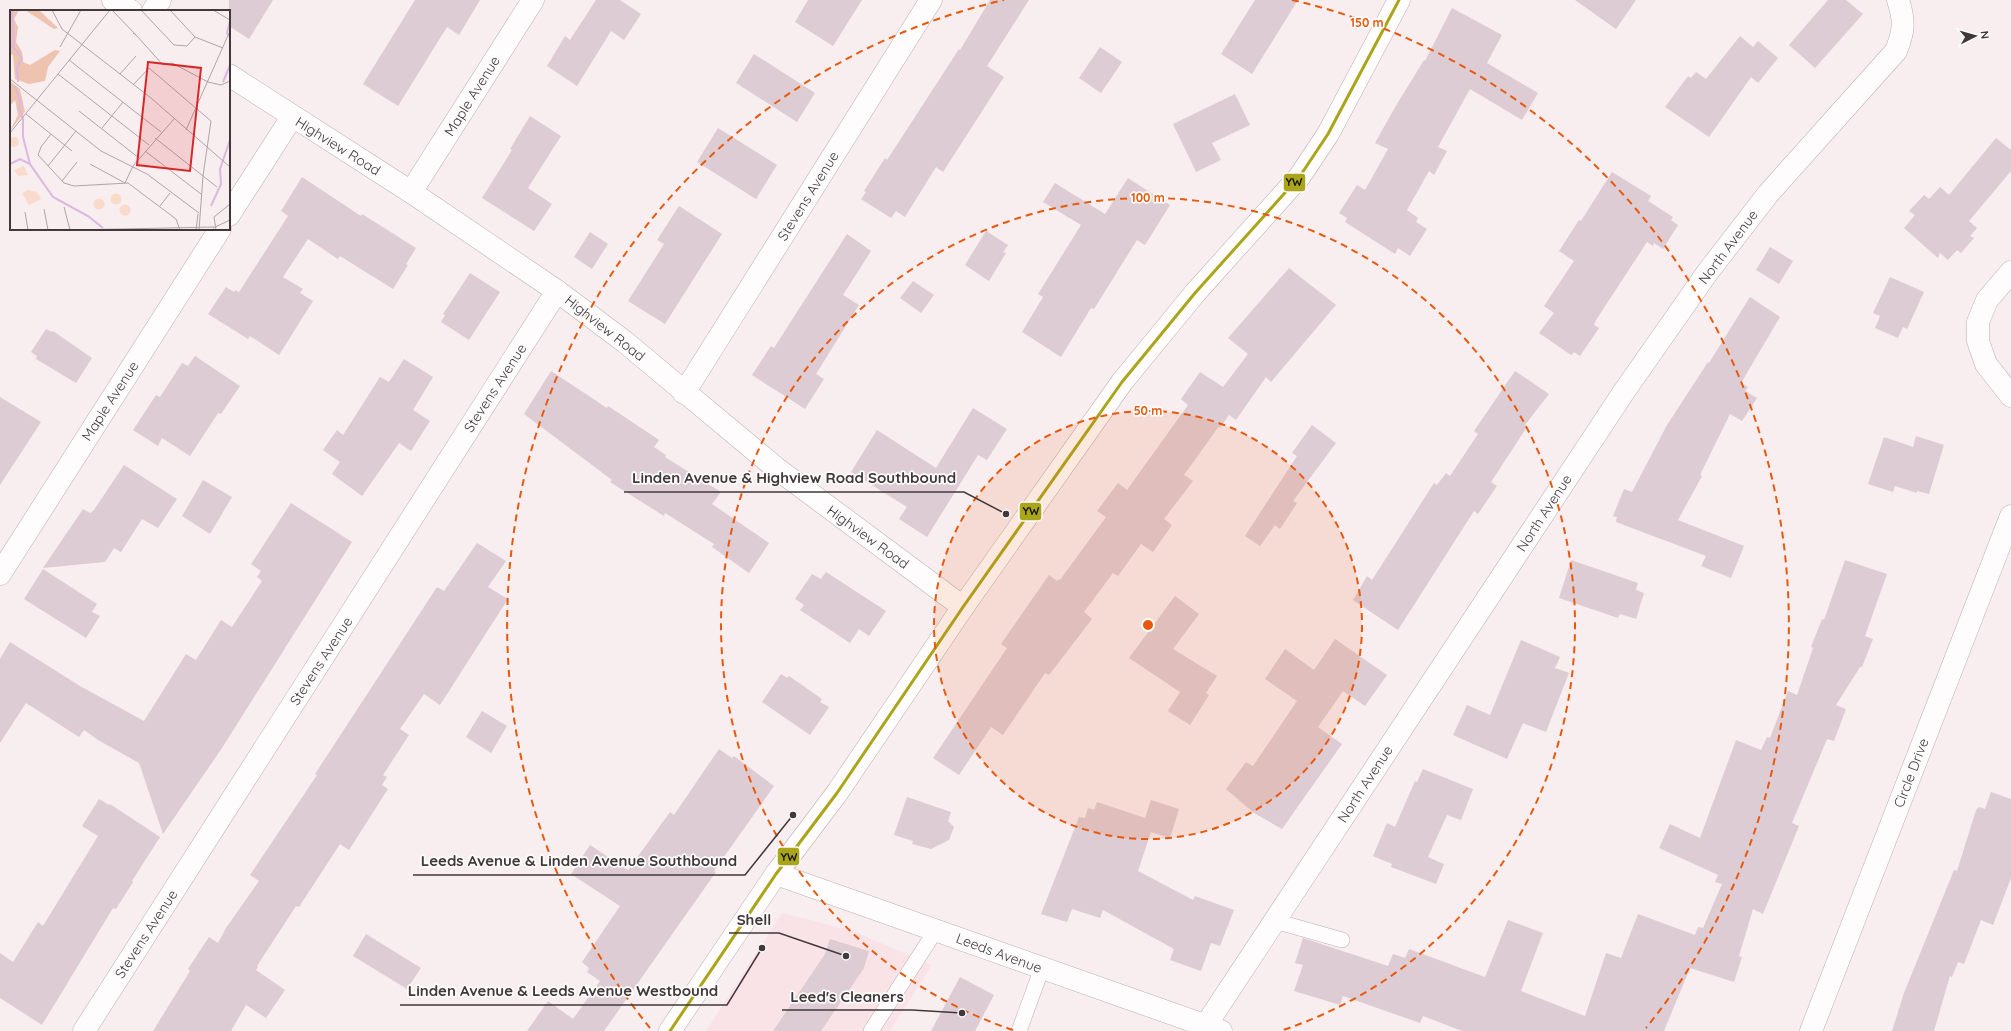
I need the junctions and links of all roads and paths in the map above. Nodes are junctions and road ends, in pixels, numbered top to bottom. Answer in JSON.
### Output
{"nodes":[{"id":1,"x":113,"y":0,"type":"edge"},
{"id":2,"x":160,"y":0,"type":"edge"},
{"id":3,"x":533,"y":0,"type":"edge"},
{"id":4,"x":931,"y":0,"type":"edge"},
{"id":5,"x":1399,"y":0,"type":"edge"},
{"id":6,"x":1900,"y":7,"type":"edge"},
{"id":7,"x":129,"y":10,"type":"edge"},
{"id":8,"x":154,"y":10,"type":"edge"},
{"id":9,"x":230,"y":77,"type":"edge"},
{"id":10,"x":292,"y":117,"type":"junction"},
{"id":11,"x":411,"y":192,"type":"junction"},
{"id":12,"x":230,"y":213,"type":"edge"},
{"id":13,"x":219,"y":230,"type":"edge"},
{"id":14,"x":2011,"y":272,"type":"edge"},
{"id":15,"x":557,"y":291,"type":"junction"},
{"id":16,"x":684,"y":393,"type":"junction"},
{"id":17,"x":2011,"y":396,"type":"edge"},
{"id":18,"x":2011,"y":516,"type":"edge"},
{"id":19,"x":0,"y":574,"type":"edge"},
{"id":20,"x":963,"y":607,"type":"junction"},
{"id":21,"x":776,"y":874,"type":"junction"},
{"id":22,"x":1275,"y":921,"type":"junction"},
{"id":23,"x":936,"y":930,"type":"junction"},
{"id":24,"x":1342,"y":940,"type":"dead end"},
{"id":25,"x":1042,"y":968,"type":"junction"},
{"id":26,"x":1210,"y":1029,"type":"edge"},
{"id":27,"x":84,"y":1031,"type":"edge"},
{"id":28,"x":672,"y":1031,"type":"edge"},
{"id":29,"x":872,"y":1031,"type":"edge"},
{"id":30,"x":1019,"y":1031,"type":"edge"},
{"id":31,"x":1810,"y":1031,"type":"edge"}],
"edges":[{"from":1,"to":7,"type":"street"},
{"from":2,"to":8,"type":"street"},
{"from":3,"to":11,"type":"street","name":"Maple Avenue"},
{"from":4,"to":16,"type":"street","name":"Stevens Avenue"},
{"from":5,"to":20,"type":"street"},
{"from":6,"to":22,"type":"street","name":"North Avenue"},
{"from":9,"to":10,"type":"street","name":"Highview Road"},
{"from":10,"to":11,"type":"street","name":"Highview Road"},
{"from":10,"to":12,"type":"street"},
{"from":11,"to":15,"type":"street","name":"Highview Road"},
{"from":13,"to":19,"type":"street","name":"Maple Avenue"},
{"from":14,"to":17,"type":"street"},
{"from":15,"to":16,"type":"street","name":"Highview Road"},
{"from":15,"to":27,"type":"street","name":"Stevens Avenue"},
{"from":16,"to":20,"type":"street","name":"Highview Road"},
{"from":18,"to":31,"type":"street","name":"Circle Drive"},
{"from":20,"to":21,"type":"street"},
{"from":21,"to":23,"type":"street","name":"Leeds Avenue"},
{"from":21,"to":28,"type":"street"},
{"from":22,"to":24,"type":"lane"},
{"from":22,"to":26,"type":"street","name":"North Avenue"},
{"from":23,"to":25,"type":"street","name":"Leeds Avenue"},
{"from":23,"to":29,"type":"lane"},
{"from":25,"to":26,"type":"street","name":"Leeds Avenue"},
{"from":25,"to":30,"type":"lane"}]}
